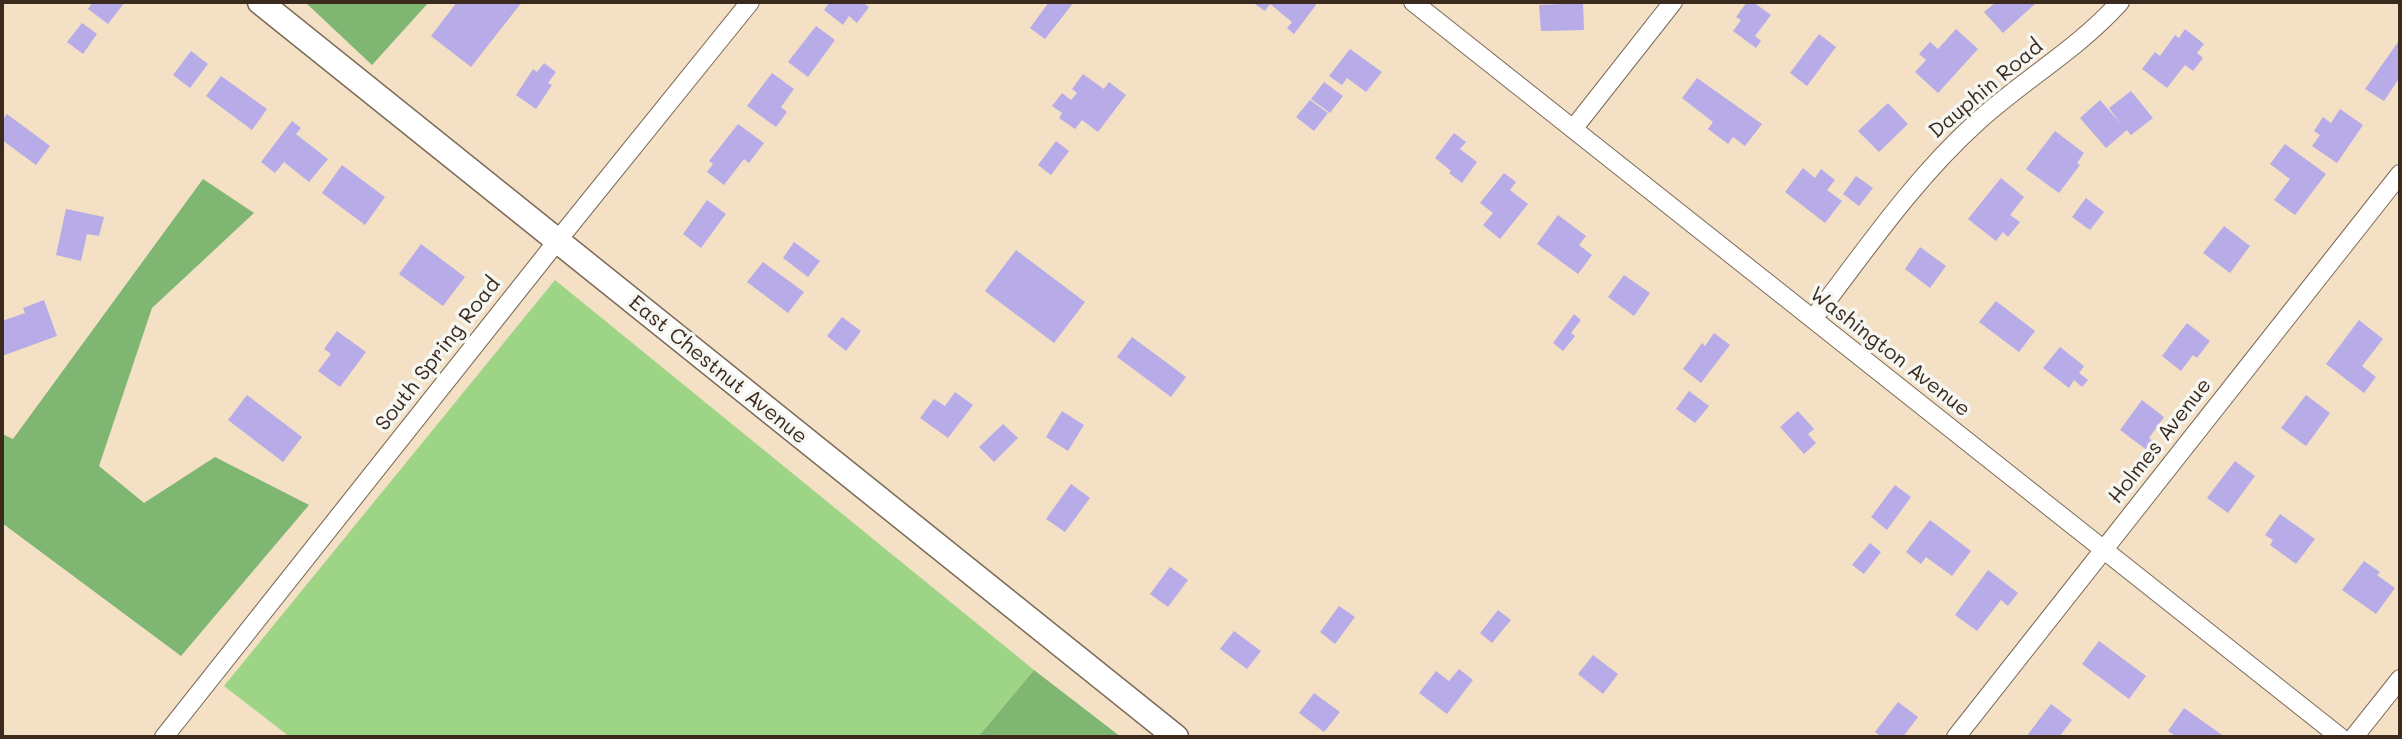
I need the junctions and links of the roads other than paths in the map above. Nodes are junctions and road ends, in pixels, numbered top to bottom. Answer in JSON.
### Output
{"nodes":[{"id":1,"x":260,"y":2,"type":"edge"},
{"id":2,"x":750,"y":2,"type":"edge"},
{"id":3,"x":1413,"y":2,"type":"edge"},
{"id":4,"x":1673,"y":2,"type":"edge"},
{"id":5,"x":2120,"y":2,"type":"edge"},
{"id":6,"x":1573,"y":129,"type":"junction"},
{"id":7,"x":2400,"y":174,"type":"edge"},
{"id":8,"x":558,"y":240,"type":"junction"},
{"id":9,"x":1813,"y":319,"type":"junction"},
{"id":10,"x":2104,"y":550,"type":"junction"},
{"id":11,"x":2400,"y":679,"type":"edge"},
{"id":12,"x":164,"y":737,"type":"edge"},
{"id":13,"x":1176,"y":737,"type":"edge"},
{"id":14,"x":1956,"y":737,"type":"edge"},
{"id":15,"x":2340,"y":737,"type":"edge"},
{"id":16,"x":2354,"y":737,"type":"edge"}],
"edges":[{"from":1,"to":8,"type":"street","name":"East Chestnut Avenue"},
{"from":2,"to":8,"type":"street","name":"South Spring Road"},
{"from":3,"to":6,"type":"street","name":"Washington Avenue"},
{"from":4,"to":6,"type":"street"},
{"from":5,"to":9,"type":"street","name":"Dauphin Road"},
{"from":6,"to":9,"type":"street","name":"Washington Avenue"},
{"from":7,"to":10,"type":"street","name":"Holmes Avenue"},
{"from":8,"to":12,"type":"street","name":"South Spring Road"},
{"from":8,"to":13,"type":"street","name":"East Chestnut Avenue"},
{"from":9,"to":10,"type":"street","name":"Washington Avenue"},
{"from":10,"to":14,"type":"street","name":"Holmes Avenue"},
{"from":10,"to":15,"type":"street","name":"Washington Avenue"},
{"from":11,"to":16,"type":"street"}]}
